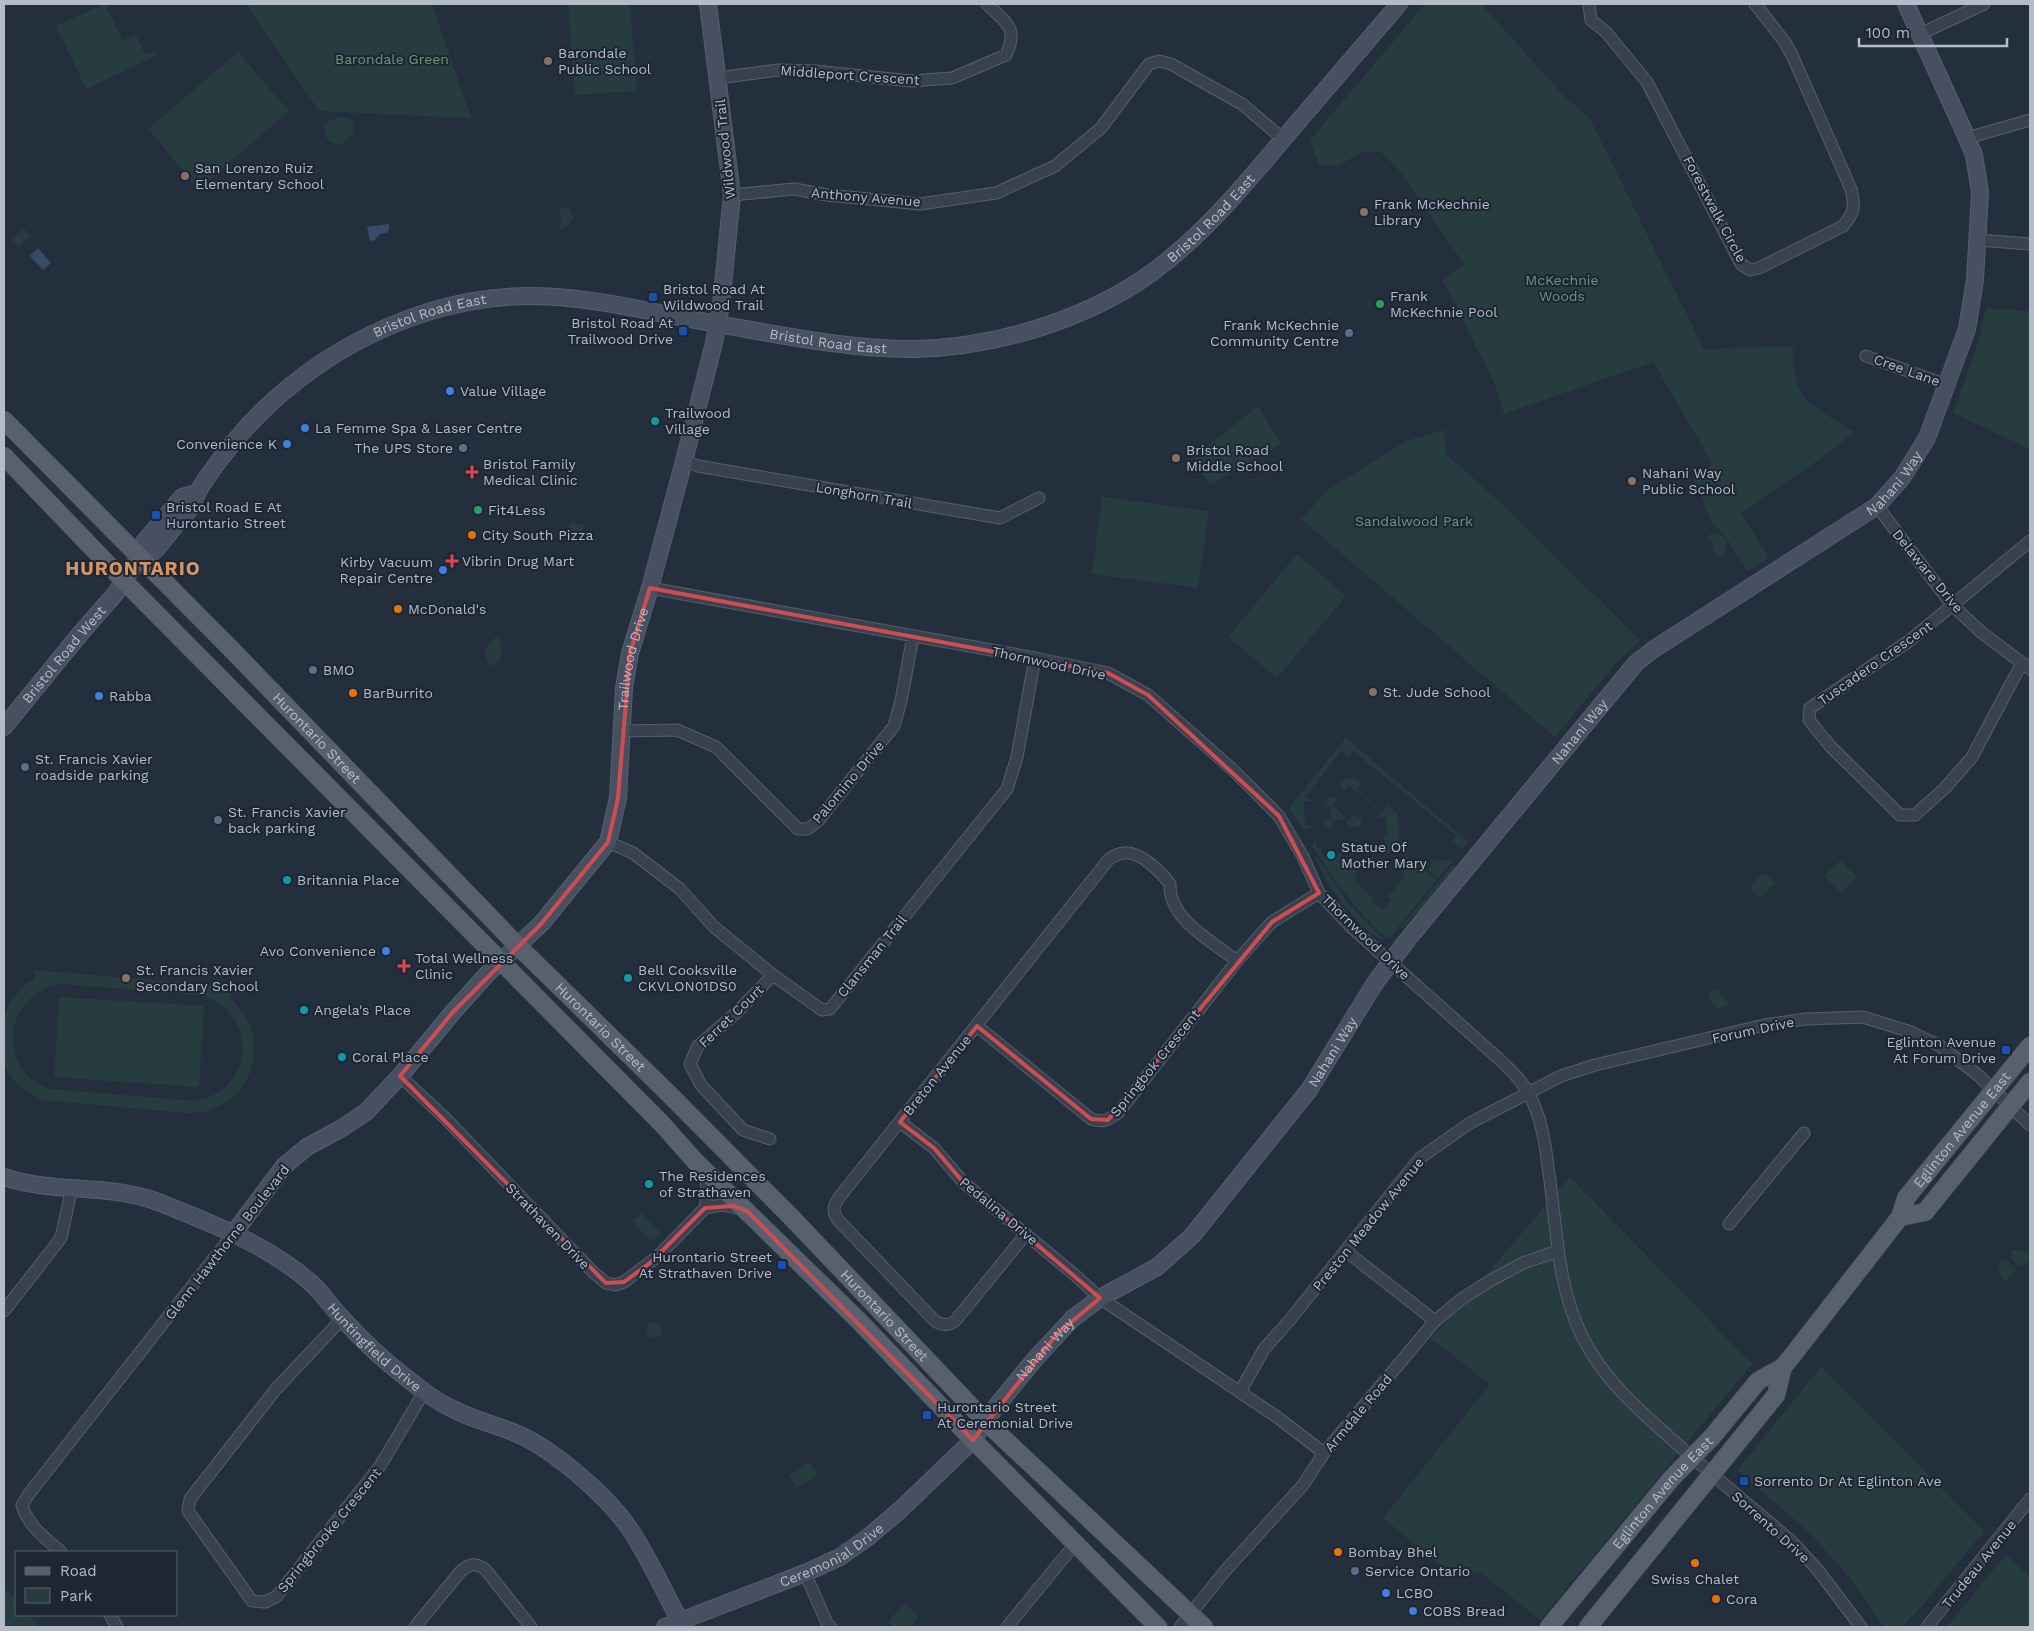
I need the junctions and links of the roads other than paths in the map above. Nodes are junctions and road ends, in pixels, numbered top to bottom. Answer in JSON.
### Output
{"nodes":[{"id":1,"x":708,"y":4,"type":"edge"},
{"id":2,"x":987,"y":4,"type":"edge"},
{"id":3,"x":1399,"y":4,"type":"edge"},
{"id":4,"x":1590,"y":4,"type":"edge"},
{"id":5,"x":1755,"y":4,"type":"edge"},
{"id":6,"x":1906,"y":4,"type":"edge"},
{"id":7,"x":1984,"y":4,"type":"edge"},
{"id":8,"x":1920,"y":34,"type":"junction"},
{"id":9,"x":718,"y":78,"type":"junction"},
{"id":10,"x":2030,"y":120,"type":"edge"},
{"id":11,"x":1967,"y":138,"type":"junction"},
{"id":12,"x":1283,"y":139,"type":"junction"},
{"id":13,"x":732,"y":195,"type":"junction"},
{"id":14,"x":1978,"y":240,"type":"junction"},
{"id":15,"x":2030,"y":244,"type":"edge"},
{"id":16,"x":717,"y":324,"type":"junction"},
{"id":17,"x":1866,"y":356,"type":"dead end"},
{"id":18,"x":1947,"y":385,"type":"junction"},
{"id":19,"x":4,"y":420,"type":"edge"},
{"id":20,"x":4,"y":456,"type":"edge"},
{"id":21,"x":684,"y":461,"type":"junction"},
{"id":22,"x":1039,"y":498,"type":"dead end"},
{"id":23,"x":1877,"y":506,"type":"junction"},
{"id":24,"x":2030,"y":541,"type":"edge"},
{"id":25,"x":139,"y":558,"type":"junction"},
{"id":26,"x":124,"y":582,"type":"junction"},
{"id":27,"x":650,"y":588,"type":"junction"},
{"id":28,"x":1952,"y":605,"type":"junction"},
{"id":29,"x":913,"y":636,"type":"junction"},
{"id":30,"x":1035,"y":658,"type":"junction"},
{"id":31,"x":2026,"y":666,"type":"edge"},
{"id":32,"x":4,"y":727,"type":"edge"},
{"id":33,"x":622,"y":731,"type":"junction"},
{"id":34,"x":608,"y":842,"type":"junction"},
{"id":35,"x":1319,"y":893,"type":"junction"},
{"id":36,"x":518,"y":946,"type":"junction"},
{"id":37,"x":1237,"y":961,"type":"junction"},
{"id":38,"x":501,"y":962,"type":"junction"},
{"id":39,"x":1391,"y":962,"type":"junction"},
{"id":40,"x":773,"y":975,"type":"junction"},
{"id":41,"x":977,"y":1026,"type":"junction"},
{"id":42,"x":2030,"y":1046,"type":"edge"},
{"id":43,"x":400,"y":1076,"type":"junction"},
{"id":44,"x":2030,"y":1082,"type":"edge"},
{"id":45,"x":1994,"y":1090,"type":"junction"},
{"id":46,"x":1528,"y":1093,"type":"junction"},
{"id":47,"x":2010,"y":1106,"type":"junction"},
{"id":48,"x":900,"y":1122,"type":"junction"},
{"id":49,"x":2030,"y":1125,"type":"edge"},
{"id":50,"x":1804,"y":1133,"type":"dead end"},
{"id":51,"x":770,"y":1138,"type":"dead end"},
{"id":52,"x":694,"y":1160,"type":"junction"},
{"id":53,"x":4,"y":1177,"type":"edge"},
{"id":54,"x":72,"y":1187,"type":"junction"},
{"id":55,"x":705,"y":1208,"type":"junction"},
{"id":56,"x":747,"y":1211,"type":"junction"},
{"id":57,"x":1900,"y":1217,"type":"junction"},
{"id":58,"x":1729,"y":1224,"type":"dead end"},
{"id":59,"x":233,"y":1234,"type":"junction"},
{"id":60,"x":1026,"y":1234,"type":"junction"},
{"id":61,"x":1346,"y":1251,"type":"junction"},
{"id":62,"x":1558,"y":1251,"type":"junction"},
{"id":63,"x":1100,"y":1298,"type":"junction"},
{"id":64,"x":4,"y":1310,"type":"edge"},
{"id":65,"x":342,"y":1319,"type":"junction"},
{"id":66,"x":1435,"y":1322,"type":"junction"},
{"id":67,"x":1783,"y":1367,"type":"junction"},
{"id":68,"x":424,"y":1392,"type":"junction"},
{"id":69,"x":1240,"y":1392,"type":"junction"},
{"id":70,"x":986,"y":1422,"type":"junction"},
{"id":71,"x":973,"y":1440,"type":"junction"},
{"id":72,"x":1324,"y":1453,"type":"junction"},
{"id":73,"x":1688,"y":1454,"type":"junction"},
{"id":74,"x":1712,"y":1474,"type":"junction"},
{"id":75,"x":2030,"y":1500,"type":"edge"},
{"id":76,"x":1076,"y":1544,"type":"junction"},
{"id":77,"x":60,"y":1551,"type":"edge"},
{"id":78,"x":805,"y":1572,"type":"junction"},
{"id":79,"x":111,"y":1616,"type":"edge"},
{"id":80,"x":1185,"y":1621,"type":"edge"},
{"id":81,"x":682,"y":1624,"type":"edge"},
{"id":82,"x":117,"y":1627,"type":"edge"},
{"id":83,"x":415,"y":1627,"type":"edge"},
{"id":84,"x":531,"y":1627,"type":"edge"},
{"id":85,"x":664,"y":1627,"type":"edge"},
{"id":86,"x":831,"y":1627,"type":"edge"},
{"id":87,"x":1007,"y":1627,"type":"edge"},
{"id":88,"x":1158,"y":1627,"type":"edge"},
{"id":89,"x":1204,"y":1627,"type":"edge"},
{"id":90,"x":1549,"y":1627,"type":"edge"},
{"id":91,"x":1588,"y":1627,"type":"edge"},
{"id":92,"x":1862,"y":1627,"type":"edge"},
{"id":93,"x":1927,"y":1627,"type":"edge"}],
"edges":[{"from":1,"to":9,"type":"street","name":"Wildwood Trail"},
{"from":2,"to":9,"type":"street","name":"Middleport Crescent"},
{"from":3,"to":12,"type":"street","name":"Bristol Road East"},
{"from":4,"to":5,"type":"street","name":"Forestwalk Circle"},
{"from":6,"to":8,"type":"street","name":"Nahani Way"},
{"from":7,"to":8,"type":"street"},
{"from":8,"to":11,"type":"street","name":"Nahani Way"},
{"from":9,"to":13,"type":"street","name":"Wildwood Trail"},
{"from":10,"to":11,"type":"street"},
{"from":11,"to":14,"type":"street","name":"Nahani Way"},
{"from":12,"to":13,"type":"street","name":"Anthony Avenue"},
{"from":12,"to":16,"type":"street","name":"Bristol Road East"},
{"from":13,"to":16,"type":"street","name":"Wildwood Trail"},
{"from":14,"to":15,"type":"street"},
{"from":14,"to":18,"type":"street","name":"Nahani Way"},
{"from":16,"to":21,"type":"street","name":"Trailwood Drive"},
{"from":16,"to":25,"type":"street","name":"Bristol Road East"},
{"from":17,"to":18,"type":"street","name":"Cree Lane"},
{"from":18,"to":23,"type":"street","name":"Nahani Way"},
{"from":19,"to":25,"type":"main road","name":"Hurontario Street"},
{"from":20,"to":26,"type":"main road","name":"Hurontario Street"},
{"from":21,"to":22,"type":"street","name":"Longhorn Trail"},
{"from":21,"to":27,"type":"street","name":"Trailwood Drive"},
{"from":23,"to":28,"type":"street","name":"Delaware Drive"},
{"from":23,"to":39,"type":"street","name":"Nahani Way"},
{"from":24,"to":28,"type":"street"},
{"from":25,"to":26,"type":"street","name":"Bristol Road West"},
{"from":25,"to":36,"type":"main road","name":"Hurontario Street"},
{"from":26,"to":32,"type":"street","name":"Bristol Road West"},
{"from":26,"to":38,"type":"main road","name":"Hurontario Street"},
{"from":27,"to":29,"type":"street","name":"Thornwood Drive"},
{"from":27,"to":33,"type":"street","name":"Trailwood Drive"},
{"from":28,"to":31,"type":"street","name":"Delaware Drive"},
{"from":28,"to":31,"type":"street","name":"Tuscadero Crescent"},
{"from":29,"to":30,"type":"street","name":"Thornwood Drive"},
{"from":29,"to":33,"type":"street","name":"Palomino Drive"},
{"from":30,"to":35,"type":"street","name":"Thornwood Drive"},
{"from":30,"to":40,"type":"street","name":"Clansman Trail"},
{"from":33,"to":34,"type":"street","name":"Trailwood Drive"},
{"from":34,"to":36,"type":"street","name":"Trailwood Drive"},
{"from":34,"to":40,"type":"street","name":"Clansman Trail"},
{"from":35,"to":37,"type":"street","name":"Springbok Crescent"},
{"from":35,"to":39,"type":"street","name":"Thornwood Drive"},
{"from":36,"to":38,"type":"street","name":"Trailwood Drive"},
{"from":36,"to":70,"type":"main road","name":"Hurontario Street"},
{"from":37,"to":41,"type":"street","name":"Springbok Crescent"},
{"from":37,"to":41,"type":"street","name":"Breton Avenue"},
{"from":38,"to":43,"type":"street","name":"Glenn Hawthorne Boulevard"},
{"from":38,"to":52,"type":"main road","name":"Hurontario Street"},
{"from":39,"to":46,"type":"street","name":"Thornwood Drive"},
{"from":39,"to":63,"type":"street","name":"Nahani Way"},
{"from":40,"to":51,"type":"street","name":"Ferret Court"},
{"from":41,"to":48,"type":"street","name":"Breton Avenue"},
{"from":42,"to":45,"type":"main road","name":"Eglinton Avenue East"},
{"from":43,"to":55,"type":"street","name":"Strathaven Drive"},
{"from":43,"to":59,"type":"street","name":"Glenn Hawthorne Boulevard"},
{"from":44,"to":47,"type":"main road","name":"Eglinton Avenue East"},
{"from":45,"to":46,"type":"street","name":"Forum Drive"},
{"from":45,"to":47,"type":"street","name":"Forum Drive"},
{"from":45,"to":57,"type":"main road","name":"Eglinton Avenue East"},
{"from":46,"to":61,"type":"street","name":"Preston Meadow Avenue"},
{"from":46,"to":62,"type":"street","name":"Thornwood Drive"},
{"from":47,"to":49,"type":"street","name":"Forum Drive"},
{"from":47,"to":57,"type":"main road","name":"Eglinton Avenue East"},
{"from":48,"to":60,"type":"street","name":"Pedalina Drive"},
{"from":48,"to":60,"type":"street","name":"Breton Avenue"},
{"from":50,"to":58,"type":"street"},
{"from":52,"to":55,"type":"street"},
{"from":52,"to":56,"type":"main road","name":"Hurontario Street"},
{"from":53,"to":54,"type":"street","name":"Huntingfield Drive"},
{"from":54,"to":59,"type":"street","name":"Huntingfield Drive"},
{"from":54,"to":64,"type":"street"},
{"from":55,"to":56,"type":"street"},
{"from":56,"to":71,"type":"main road","name":"Hurontario Street"},
{"from":57,"to":67,"type":"main road","name":"Eglinton Avenue East"},
{"from":59,"to":65,"type":"street","name":"Huntingfield Drive"},
{"from":59,"to":77,"type":"street","name":"Glenn Hawthorne Boulevard"},
{"from":60,"to":63,"type":"street","name":"Pedalina Drive"},
{"from":61,"to":66,"type":"street"},
{"from":61,"to":69,"type":"street","name":"Preston Meadow Avenue"},
{"from":62,"to":66,"type":"street","name":"Armdale Road"},
{"from":62,"to":73,"type":"street","name":"Thornwood Drive"},
{"from":63,"to":69,"type":"street","name":"Pedalina Drive"},
{"from":63,"to":70,"type":"street","name":"Nahani Way"},
{"from":65,"to":68,"type":"street","name":"Huntingfield Drive"},
{"from":65,"to":68,"type":"street","name":"Springbrooke Crescent"},
{"from":66,"to":72,"type":"street","name":"Armdale Road"},
{"from":67,"to":73,"type":"main road","name":"Eglinton Avenue East"},
{"from":67,"to":74,"type":"main road","name":"Eglinton Avenue East"},
{"from":68,"to":81,"type":"street","name":"Huntingfield Drive"},
{"from":69,"to":72,"type":"street","name":"Pedalina Drive"},
{"from":70,"to":71,"type":"street","name":"Nahani Way"},
{"from":70,"to":80,"type":"main road","name":"Hurontario Street"},
{"from":71,"to":76,"type":"main road","name":"Hurontario Street"},
{"from":71,"to":78,"type":"street","name":"Ceremonial Drive"},
{"from":72,"to":80,"type":"street","name":"Armdale Road"},
{"from":73,"to":74,"type":"street","name":"Sorrento Drive"},
{"from":73,"to":90,"type":"main road","name":"Eglinton Avenue East"},
{"from":74,"to":91,"type":"main road","name":"Eglinton Avenue East"},
{"from":74,"to":92,"type":"street","name":"Sorrento Drive"},
{"from":75,"to":93,"type":"street","name":"Trudeau Avenue"},
{"from":76,"to":87,"type":"street"},
{"from":76,"to":88,"type":"main road","name":"Hurontario Street"},
{"from":78,"to":81,"type":"street","name":"Ceremonial Drive"},
{"from":78,"to":86,"type":"street"},
{"from":79,"to":82,"type":"street"},
{"from":80,"to":89,"type":"main road","name":"Hurontario Street"},
{"from":81,"to":85,"type":"street","name":"Ceremonial Drive"},
{"from":83,"to":84,"type":"street"}]}
